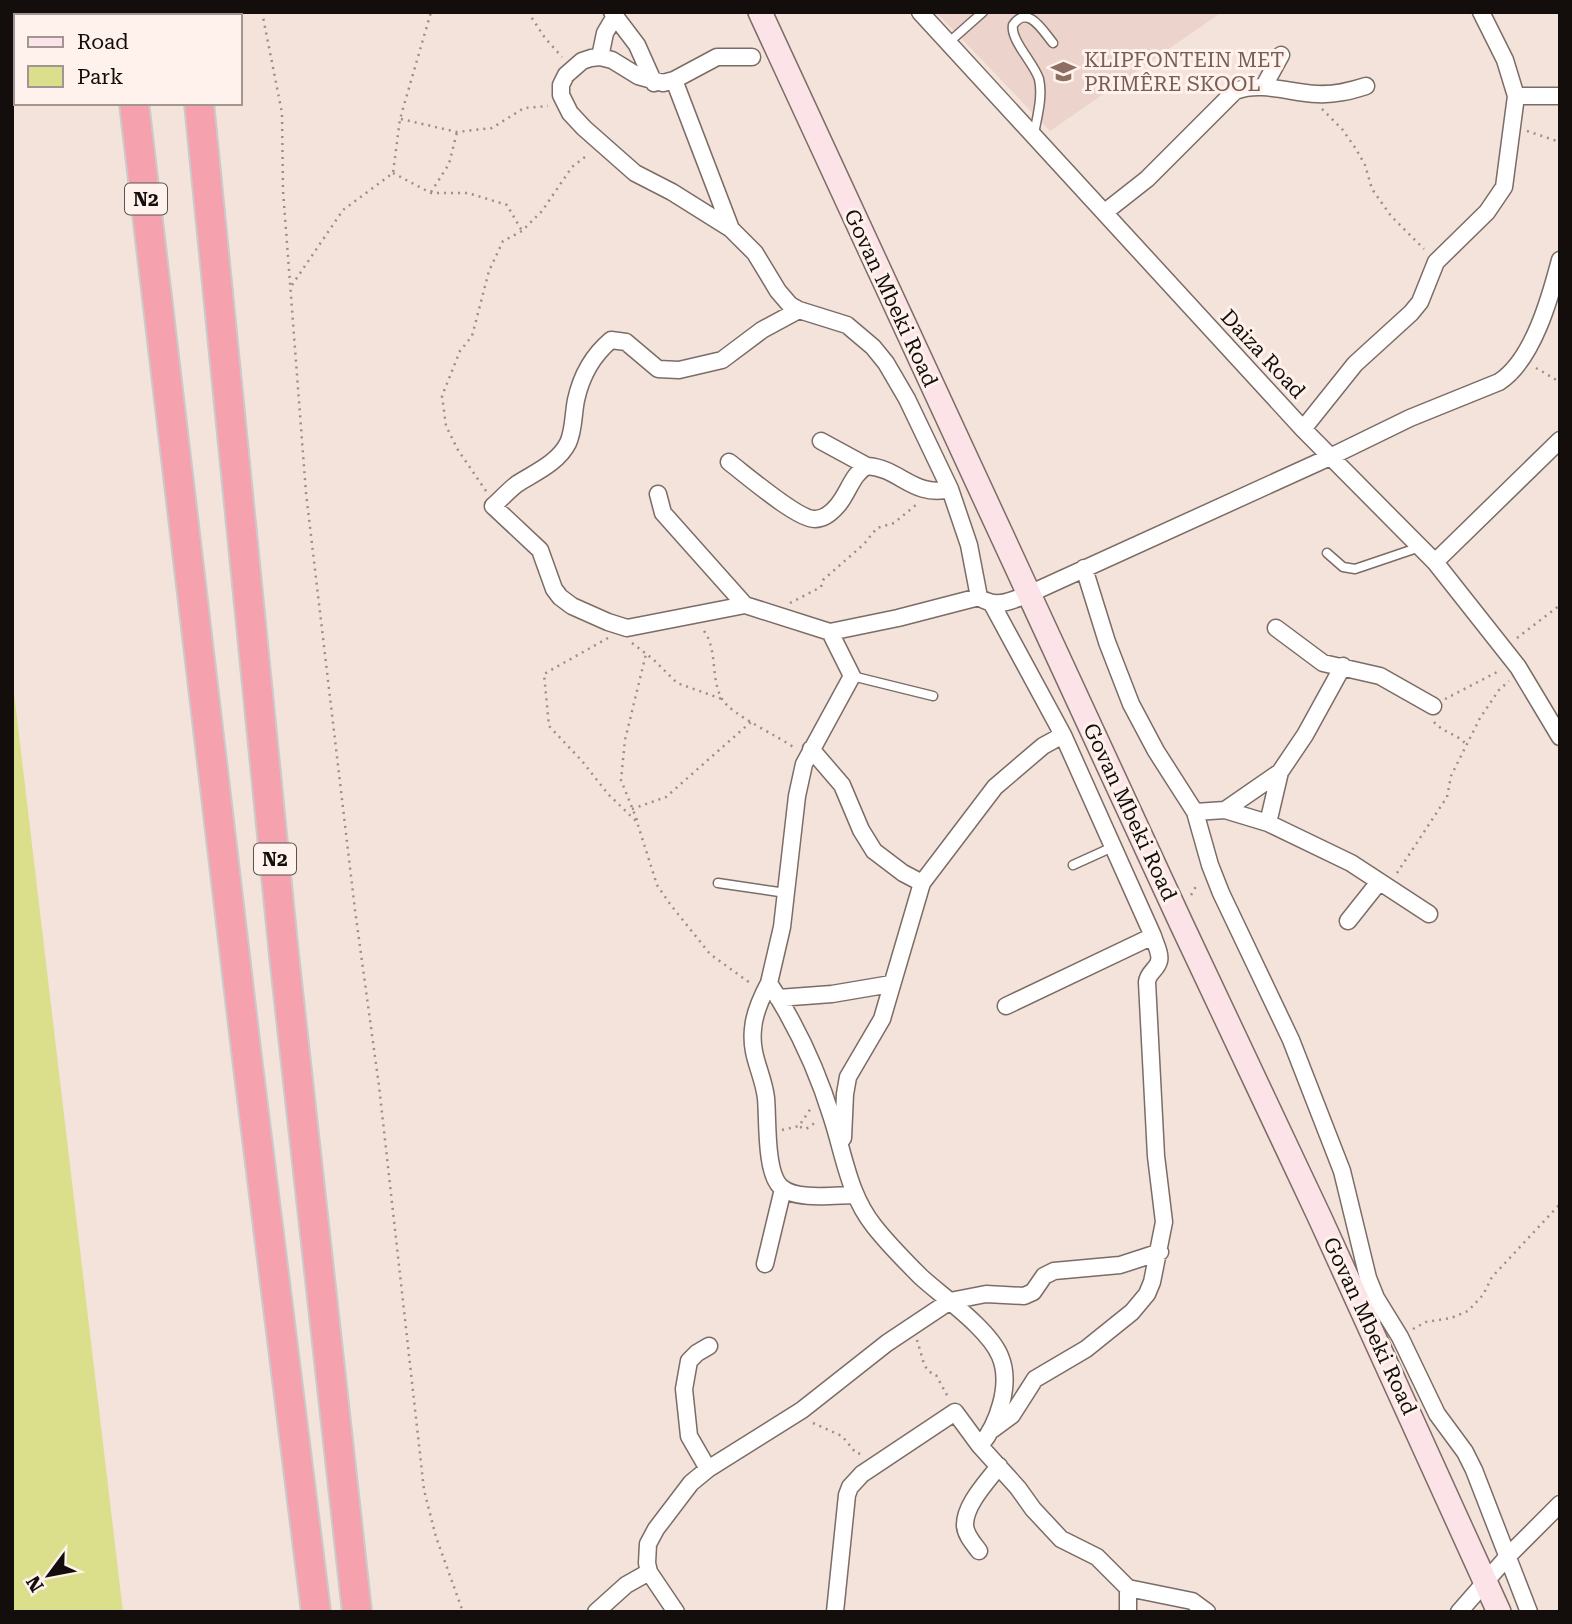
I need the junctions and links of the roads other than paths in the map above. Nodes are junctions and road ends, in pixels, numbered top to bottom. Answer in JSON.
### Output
{"nodes":[{"id":1,"x":760,"y":12,"type":"edge"},
{"id":2,"x":920,"y":12,"type":"edge"},
{"id":3,"x":983,"y":12,"type":"edge"},
{"id":4,"x":1481,"y":12,"type":"edge"},
{"id":5,"x":614,"y":14,"type":"edge"},
{"id":6,"x":948,"y":43,"type":"junction"},
{"id":7,"x":1053,"y":43,"type":"dead end"},
{"id":8,"x":1281,"y":55,"type":"dead end"},
{"id":9,"x":600,"y":57,"type":"junction"},
{"id":10,"x":752,"y":57,"type":"dead end"},
{"id":11,"x":674,"y":80,"type":"junction"},
{"id":12,"x":654,"y":83,"type":"junction"},
{"id":13,"x":1264,"y":86,"type":"junction"},
{"id":14,"x":1366,"y":86,"type":"dead end"},
{"id":15,"x":1516,"y":96,"type":"junction"},
{"id":16,"x":1560,"y":96,"type":"edge"},
{"id":17,"x":134,"y":105,"type":"edge"},
{"id":18,"x":199,"y":105,"type":"edge"},
{"id":19,"x":1034,"y":134,"type":"junction"},
{"id":20,"x":1105,"y":212,"type":"junction"},
{"id":21,"x":731,"y":229,"type":"junction"},
{"id":22,"x":1560,"y":260,"type":"edge"},
{"id":23,"x":799,"y":310,"type":"junction"},
{"id":24,"x":1303,"y":429,"type":"junction"},
{"id":25,"x":1560,"y":440,"type":"edge"},
{"id":26,"x":821,"y":441,"type":"dead end"},
{"id":27,"x":1330,"y":457,"type":"junction"},
{"id":28,"x":729,"y":462,"type":"dead end"},
{"id":29,"x":867,"y":466,"type":"junction"},
{"id":30,"x":944,"y":490,"type":"junction"},
{"id":31,"x":658,"y":494,"type":"dead end"},
{"id":32,"x":1420,"y":547,"type":"junction"},
{"id":33,"x":1326,"y":553,"type":"dead end"},
{"id":34,"x":1436,"y":562,"type":"junction"},
{"id":35,"x":1084,"y":568,"type":"junction"},
{"id":36,"x":1029,"y":594,"type":"junction"},
{"id":37,"x":985,"y":600,"type":"junction"},
{"id":38,"x":745,"y":605,"type":"junction"},
{"id":39,"x":1276,"y":628,"type":"dead end"},
{"id":40,"x":830,"y":632,"type":"junction"},
{"id":41,"x":1343,"y":666,"type":"junction"},
{"id":42,"x":852,"y":676,"type":"junction"},
{"id":43,"x":933,"y":696,"type":"dead end"},
{"id":44,"x":1433,"y":706,"type":"road end"},
{"id":45,"x":1063,"y":735,"type":"junction"},
{"id":46,"x":1560,"y":737,"type":"edge"},
{"id":47,"x":809,"y":753,"type":"junction"},
{"id":48,"x":1280,"y":772,"type":"junction"},
{"id":49,"x":1225,"y":810,"type":"junction"},
{"id":50,"x":1195,"y":812,"type":"junction"},
{"id":51,"x":1268,"y":823,"type":"junction"},
{"id":52,"x":1115,"y":846,"type":"junction"},
{"id":53,"x":1073,"y":865,"type":"dead end"},
{"id":54,"x":718,"y":883,"type":"dead end"},
{"id":55,"x":922,"y":883,"type":"junction"},
{"id":56,"x":1383,"y":884,"type":"junction"},
{"id":57,"x":786,"y":893,"type":"junction"},
{"id":58,"x":1429,"y":914,"type":"dead end"},
{"id":59,"x":1348,"y":921,"type":"dead end"},
{"id":60,"x":1153,"y":936,"type":"junction"},
{"id":61,"x":891,"y":984,"type":"junction"},
{"id":62,"x":770,"y":992,"type":"junction"},
{"id":63,"x":1006,"y":1006,"type":"dead end"},
{"id":64,"x":842,"y":1152,"type":"junction"},
{"id":65,"x":783,"y":1189,"type":"junction"},
{"id":66,"x":855,"y":1195,"type":"junction"},
{"id":67,"x":1160,"y":1252,"type":"junction"},
{"id":68,"x":765,"y":1264,"type":"dead end"},
{"id":69,"x":950,"y":1301,"type":"junction"},
{"id":70,"x":709,"y":1346,"type":"dead end"},
{"id":71,"x":993,"y":1429,"type":"junction"},
{"id":72,"x":980,"y":1446,"type":"junction"},
{"id":73,"x":999,"y":1466,"type":"junction"},
{"id":74,"x":708,"y":1469,"type":"junction"},
{"id":75,"x":1560,"y":1504,"type":"edge"},
{"id":76,"x":979,"y":1551,"type":"dead end"},
{"id":77,"x":1508,"y":1556,"type":"junction"},
{"id":78,"x":649,"y":1572,"type":"junction"},
{"id":79,"x":1485,"y":1583,"type":"junction"},
{"id":80,"x":1128,"y":1588,"type":"junction"},
{"id":81,"x":1181,"y":1599,"type":"junction"},
{"id":82,"x":316,"y":1612,"type":"edge"},
{"id":83,"x":357,"y":1612,"type":"edge"},
{"id":84,"x":596,"y":1612,"type":"edge"},
{"id":85,"x":676,"y":1612,"type":"edge"},
{"id":86,"x":835,"y":1612,"type":"edge"},
{"id":87,"x":1129,"y":1612,"type":"edge"},
{"id":88,"x":1169,"y":1612,"type":"edge"},
{"id":89,"x":1207,"y":1612,"type":"edge"},
{"id":90,"x":1460,"y":1612,"type":"edge"},
{"id":91,"x":1499,"y":1612,"type":"edge"},
{"id":92,"x":1530,"y":1612,"type":"edge"}],
"edges":[{"from":1,"to":36,"type":"main road","name":"Govan Mbeki Road"},
{"from":2,"to":6,"type":"street","name":"Daiza Road"},
{"from":3,"to":6,"type":"lane"},
{"from":4,"to":15,"type":"street"},
{"from":5,"to":9,"type":"street"},
{"from":5,"to":12,"type":"street"},
{"from":6,"to":19,"type":"street","name":"Daiza Road"},
{"from":7,"to":19,"type":"lane"},
{"from":8,"to":13,"type":"street"},
{"from":9,"to":12,"type":"street"},
{"from":9,"to":21,"type":"street"},
{"from":10,"to":11,"type":"street"},
{"from":11,"to":12,"type":"street"},
{"from":11,"to":21,"type":"street"},
{"from":13,"to":14,"type":"street"},
{"from":13,"to":20,"type":"street"},
{"from":15,"to":16,"type":"street"},
{"from":15,"to":24,"type":"street"},
{"from":17,"to":82,"type":"highway","number":"N2"},
{"from":18,"to":83,"type":"highway","number":"N2"},
{"from":19,"to":20,"type":"street","name":"Daiza Road"},
{"from":20,"to":24,"type":"street","name":"Daiza Road"},
{"from":21,"to":23,"type":"street"},
{"from":22,"to":27,"type":"street"},
{"from":23,"to":30,"type":"street"},
{"from":23,"to":38,"type":"street"},
{"from":24,"to":27,"type":"street","name":"Daiza Road"},
{"from":25,"to":34,"type":"street"},
{"from":26,"to":29,"type":"street"},
{"from":27,"to":32,"type":"street","name":"Daiza Road"},
{"from":27,"to":35,"type":"street"},
{"from":28,"to":29,"type":"street"},
{"from":29,"to":30,"type":"street"},
{"from":30,"to":37,"type":"street"},
{"from":31,"to":38,"type":"street"},
{"from":32,"to":33,"type":"lane"},
{"from":32,"to":34,"type":"street","name":"Daiza Road"},
{"from":34,"to":46,"type":"street","name":"Daiza Road"},
{"from":35,"to":36,"type":"street"},
{"from":35,"to":50,"type":"street"},
{"from":36,"to":37,"type":"street"},
{"from":36,"to":79,"type":"main road","name":"Govan Mbeki Road"},
{"from":37,"to":40,"type":"street"},
{"from":37,"to":45,"type":"street"},
{"from":38,"to":40,"type":"street"},
{"from":39,"to":41,"type":"street"},
{"from":40,"to":42,"type":"street"},
{"from":41,"to":44,"type":"street"},
{"from":41,"to":48,"type":"street"},
{"from":42,"to":43,"type":"lane"},
{"from":42,"to":47,"type":"street"},
{"from":45,"to":52,"type":"street"},
{"from":45,"to":55,"type":"street"},
{"from":47,"to":55,"type":"street"},
{"from":47,"to":57,"type":"street"},
{"from":48,"to":49,"type":"street"},
{"from":48,"to":51,"type":"street"},
{"from":49,"to":50,"type":"street"},
{"from":49,"to":51,"type":"street"},
{"from":50,"to":77,"type":"street"},
{"from":51,"to":56,"type":"street"},
{"from":52,"to":53,"type":"lane"},
{"from":52,"to":60,"type":"street"},
{"from":54,"to":57,"type":"lane"},
{"from":55,"to":61,"type":"street"},
{"from":56,"to":58,"type":"street"},
{"from":56,"to":59,"type":"street"},
{"from":57,"to":62,"type":"street"},
{"from":60,"to":63,"type":"street"},
{"from":60,"to":67,"type":"street"},
{"from":61,"to":62,"type":"street"},
{"from":61,"to":64,"type":"street"},
{"from":62,"to":64,"type":"street"},
{"from":62,"to":65,"type":"street"},
{"from":64,"to":66,"type":"street"},
{"from":65,"to":66,"type":"street"},
{"from":65,"to":68,"type":"street"},
{"from":66,"to":69,"type":"street"},
{"from":67,"to":69,"type":"street"},
{"from":67,"to":71,"type":"street"},
{"from":69,"to":71,"type":"street"},
{"from":69,"to":74,"type":"street"},
{"from":70,"to":74,"type":"street"},
{"from":71,"to":72,"type":"street"},
{"from":72,"to":73,"type":"street"},
{"from":72,"to":86,"type":"street"},
{"from":73,"to":76,"type":"street"},
{"from":73,"to":80,"type":"street"},
{"from":74,"to":78,"type":"street"},
{"from":75,"to":77,"type":"street"},
{"from":77,"to":79,"type":"street"},
{"from":77,"to":92,"type":"street"},
{"from":78,"to":84,"type":"street"},
{"from":78,"to":85,"type":"street"},
{"from":79,"to":90,"type":"street"},
{"from":79,"to":91,"type":"main road","name":"Govan Mbeki Road"},
{"from":80,"to":81,"type":"street"},
{"from":80,"to":87,"type":"street"},
{"from":81,"to":88,"type":"street"},
{"from":81,"to":89,"type":"street"}]}
